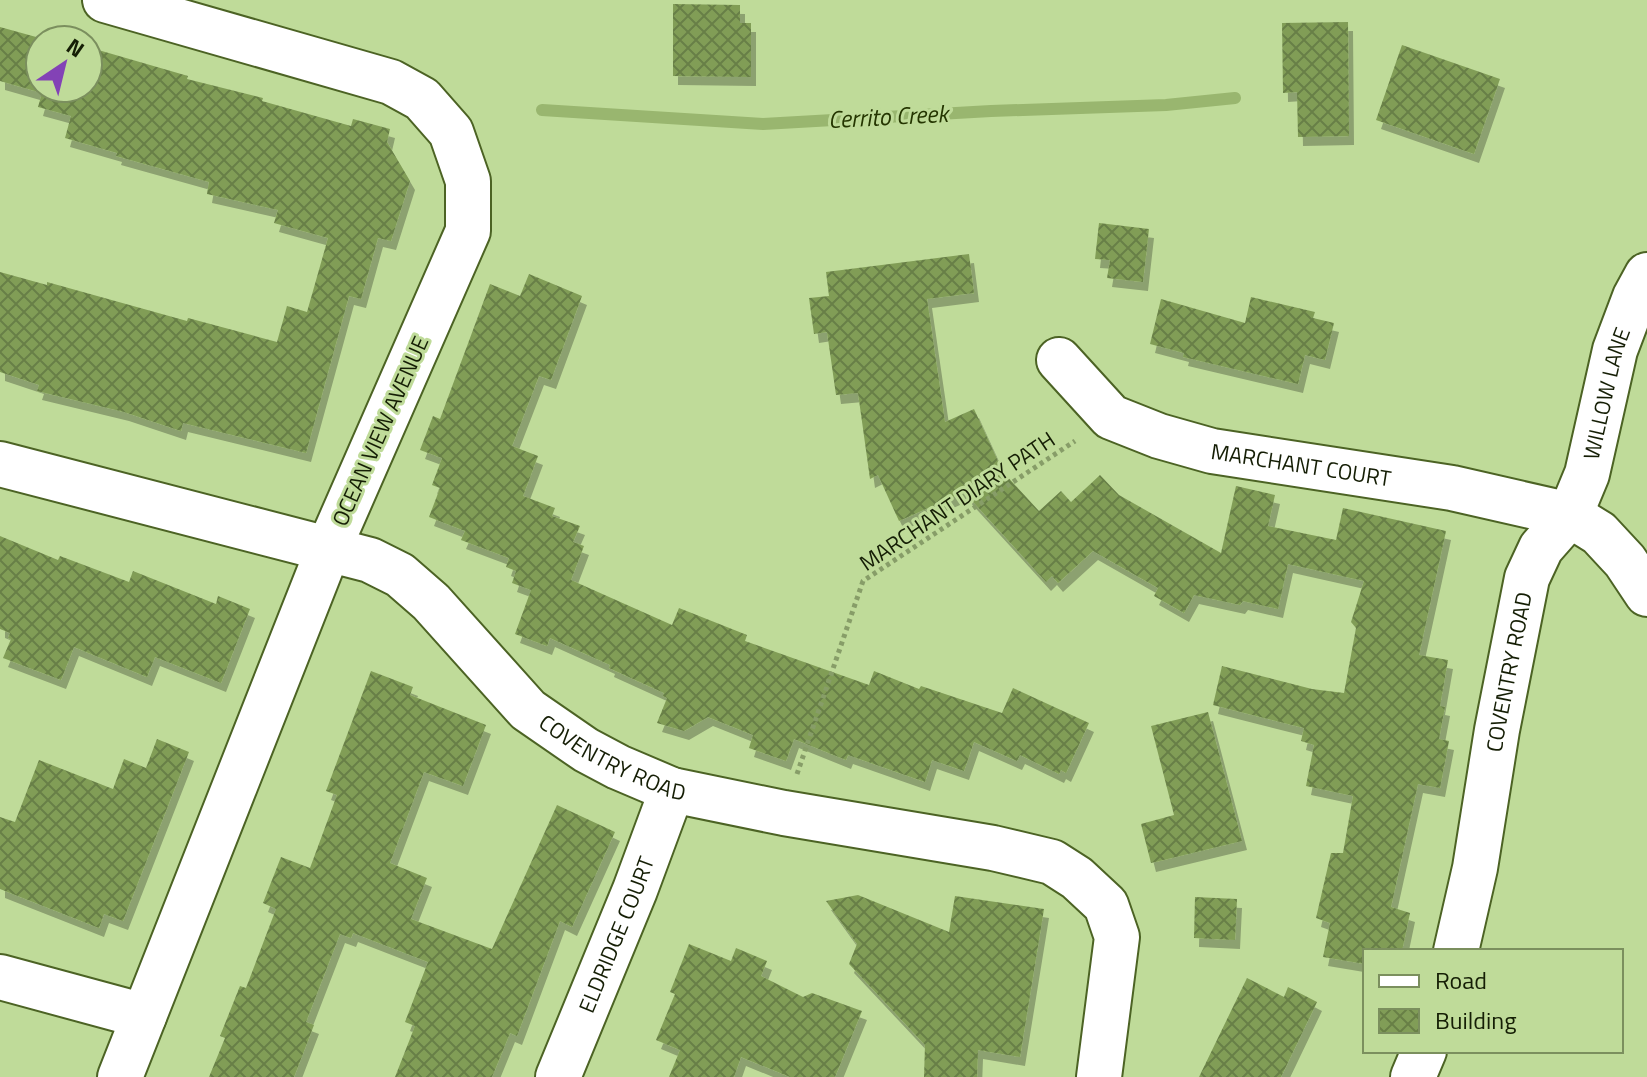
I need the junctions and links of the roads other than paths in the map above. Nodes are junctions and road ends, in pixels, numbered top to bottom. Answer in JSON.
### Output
{"nodes":[{"id":1,"x":105,"y":0,"type":"edge"},
{"id":2,"x":1647,"y":275,"type":"edge"},
{"id":3,"x":1059,"y":360,"type":"dead end"},
{"id":4,"x":0,"y":464,"type":"edge"},
{"id":5,"x":1570,"y":515,"type":"junction"},
{"id":6,"x":328,"y":550,"type":"junction"},
{"id":7,"x":1647,"y":594,"type":"edge"},
{"id":8,"x":672,"y":790,"type":"junction"},
{"id":9,"x":1456,"y":949,"type":"edge"},
{"id":10,"x":0,"y":977,"type":"edge"},
{"id":11,"x":144,"y":1016,"type":"junction"},
{"id":12,"x":1423,"y":1053,"type":"edge"},
{"id":13,"x":120,"y":1077,"type":"edge"},
{"id":14,"x":558,"y":1077,"type":"edge"},
{"id":15,"x":1099,"y":1077,"type":"edge"},
{"id":16,"x":1413,"y":1077,"type":"edge"}],
"edges":[{"from":1,"to":6,"type":"street","name":"OCEAN VIEW AVENUE"},
{"from":2,"to":5,"type":"street","name":"WILLOW LANE"},
{"from":3,"to":5,"type":"street","name":"MARCHANT COURT"},
{"from":4,"to":6,"type":"street","name":"COVENTRY ROAD"},
{"from":5,"to":7,"type":"street"},
{"from":5,"to":9,"type":"street","name":"COVENTRY ROAD"},
{"from":6,"to":8,"type":"street","name":"COVENTRY ROAD"},
{"from":6,"to":11,"type":"street","name":"OCEAN VIEW AVENUE"},
{"from":8,"to":14,"type":"street","name":"ELDRIDGE COURT"},
{"from":8,"to":15,"type":"street","name":"COVENTRY ROAD"},
{"from":10,"to":11,"type":"street"},
{"from":11,"to":13,"type":"street","name":"OCEAN VIEW AVENUE"},
{"from":12,"to":16,"type":"street"}]}
